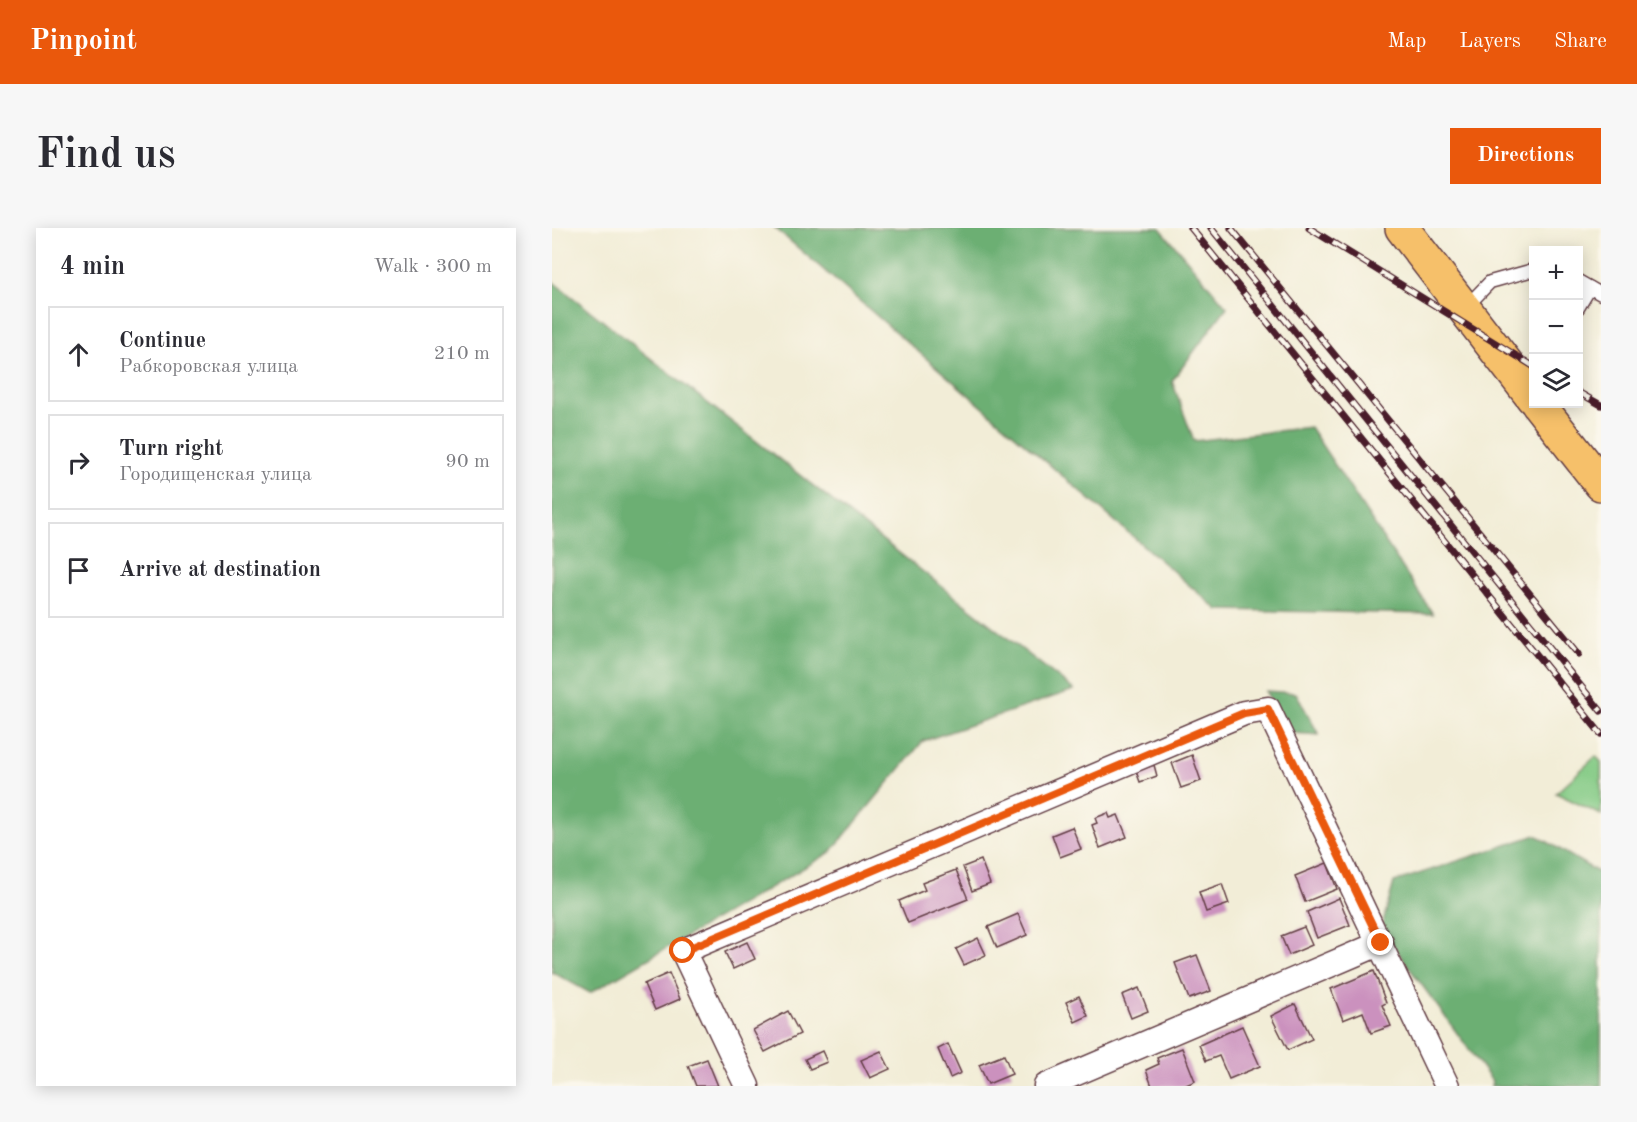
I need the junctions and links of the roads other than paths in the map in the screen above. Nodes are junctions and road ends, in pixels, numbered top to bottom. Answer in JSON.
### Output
{"nodes":[{"id":1,"x":1402,"y":228,"type":"edge"},
{"id":2,"x":1529,"y":271,"type":"edge"},
{"id":3,"x":1596,"y":291,"type":"edge"},
{"id":4,"x":1583,"y":303,"type":"edge"},
{"id":5,"x":1464,"y":309,"type":"junction"},
{"id":6,"x":1529,"y":393,"type":"edge"},
{"id":7,"x":1541,"y":408,"type":"edge"},
{"id":8,"x":1601,"y":484,"type":"edge"},
{"id":9,"x":1381,"y":943,"type":"junction"},
{"id":10,"x":747,"y":1086,"type":"edge"},
{"id":11,"x":1046,"y":1086,"type":"edge"},
{"id":12,"x":1447,"y":1086,"type":"edge"}],
"edges":[{"from":1,"to":5,"type":"main road"},
{"from":2,"to":5,"type":"lane"},
{"from":3,"to":4,"type":"lane"},
{"from":5,"to":6,"type":"main road"},
{"from":7,"to":8,"type":"main road"},
{"from":9,"to":10,"type":"street"},
{"from":9,"to":11,"type":"street"},
{"from":9,"to":12,"type":"street"}]}
